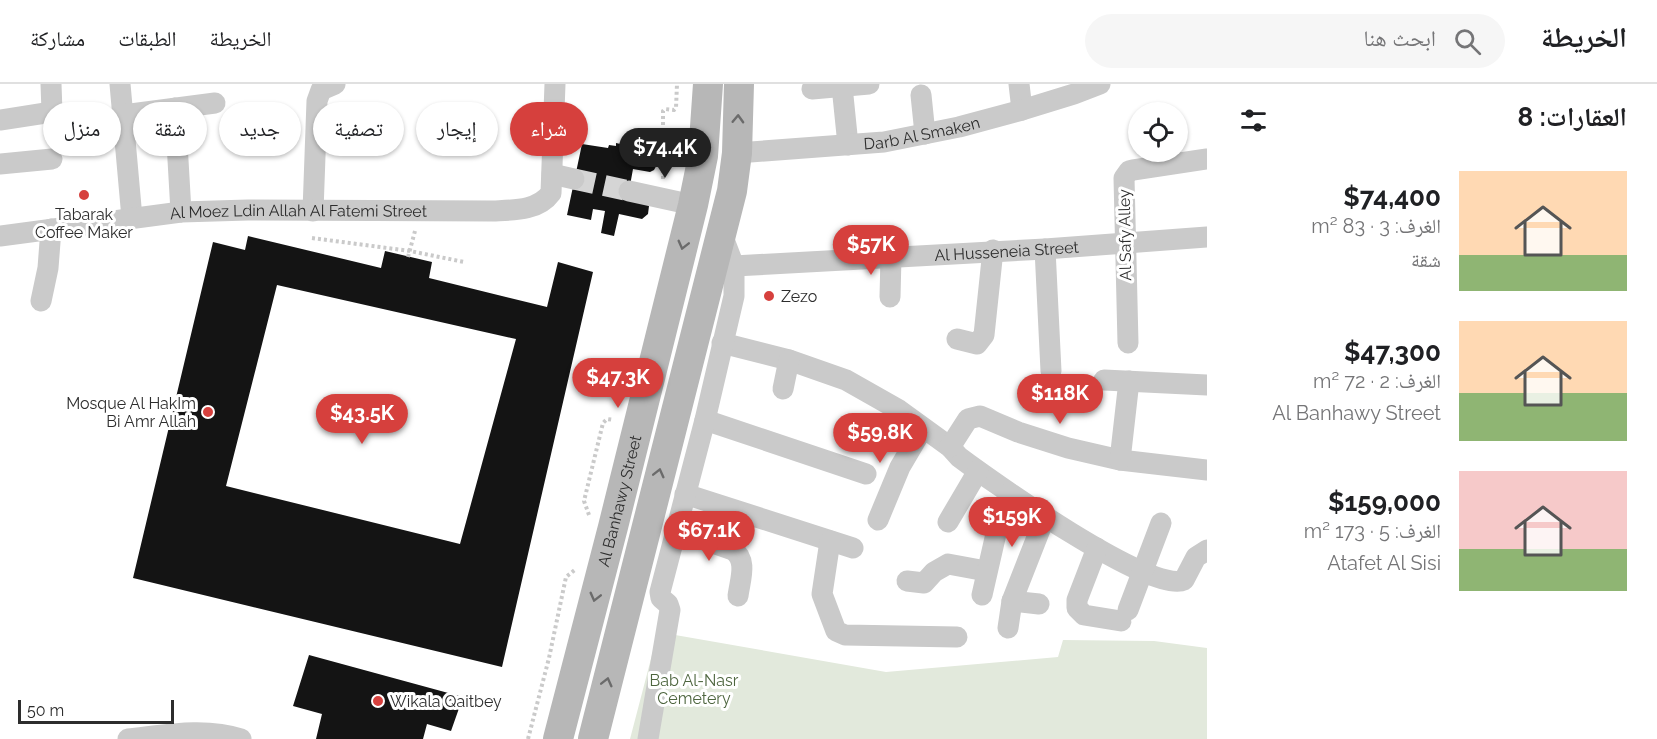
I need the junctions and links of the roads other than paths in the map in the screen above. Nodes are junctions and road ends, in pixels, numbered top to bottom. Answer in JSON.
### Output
{"nodes":[{"id":1,"x":51,"y":84,"type":"edge"},
{"id":2,"x":120,"y":84,"type":"edge"},
{"id":3,"x":335,"y":84,"type":"edge"},
{"id":4,"x":555,"y":84,"type":"edge"},
{"id":5,"x":708,"y":84,"type":"edge"},
{"id":6,"x":739,"y":84,"type":"edge"},
{"id":7,"x":869,"y":84,"type":"edge"},
{"id":8,"x":1019,"y":84,"type":"edge"},
{"id":9,"x":1100,"y":84,"type":"edge"},
{"id":10,"x":842,"y":86,"type":"junction"},
{"id":11,"x":812,"y":89,"type":"dead end"},
{"id":12,"x":921,"y":95,"type":"dead end"},
{"id":13,"x":215,"y":103,"type":"dead end"},
{"id":14,"x":207,"y":104,"type":"edge"},
{"id":15,"x":1022,"y":110,"type":"junction"},
{"id":16,"x":133,"y":114,"type":"edge"},
{"id":17,"x":123,"y":115,"type":"junction"},
{"id":18,"x":0,"y":120,"type":"edge"},
{"id":19,"x":925,"y":134,"type":"junction"},
{"id":20,"x":848,"y":145,"type":"junction"},
{"id":21,"x":737,"y":153,"type":"junction"},
{"id":22,"x":178,"y":156,"type":"edge"},
{"id":23,"x":52,"y":159,"type":"dead end"},
{"id":24,"x":1207,"y":159,"type":"edge"},
{"id":25,"x":0,"y":164,"type":"edge"},
{"id":26,"x":552,"y":174,"type":"junction"},
{"id":27,"x":574,"y":179,"type":"tunnel mouth"},
{"id":28,"x":629,"y":191,"type":"tunnel mouth"},
{"id":29,"x":693,"y":205,"type":"junction"},
{"id":30,"x":313,"y":211,"type":"junction"},
{"id":31,"x":181,"y":212,"type":"junction"},
{"id":32,"x":132,"y":218,"type":"junction"},
{"id":33,"x":51,"y":230,"type":"junction"},
{"id":34,"x":721,"y":231,"type":"junction"},
{"id":35,"x":0,"y":236,"type":"edge"},
{"id":36,"x":1207,"y":237,"type":"edge"},
{"id":37,"x":1125,"y":242,"type":"junction"},
{"id":38,"x":1046,"y":249,"type":"junction"},
{"id":39,"x":993,"y":250,"type":"junction"},
{"id":40,"x":891,"y":257,"type":"junction"},
{"id":41,"x":734,"y":267,"type":"junction"},
{"id":42,"x":890,"y":297,"type":"dead end"},
{"id":43,"x":40,"y":301,"type":"dead end"},
{"id":44,"x":957,"y":339,"type":"dead end"},
{"id":45,"x":723,"y":343,"type":"junction"},
{"id":46,"x":1128,"y":344,"type":"dead end"},
{"id":47,"x":789,"y":360,"type":"junction"},
{"id":48,"x":1051,"y":371,"type":"dead end"},
{"id":49,"x":1104,"y":380,"type":"dead end"},
{"id":50,"x":1129,"y":381,"type":"junction"},
{"id":51,"x":1207,"y":385,"type":"edge"},
{"id":52,"x":783,"y":388,"type":"dead end"},
{"id":53,"x":705,"y":420,"type":"junction"},
{"id":54,"x":923,"y":428,"type":"junction"},
{"id":55,"x":950,"y":447,"type":"junction"},
{"id":56,"x":1120,"y":460,"type":"junction"},
{"id":57,"x":1207,"y":470,"type":"edge"},
{"id":58,"x":978,"y":471,"type":"junction"},
{"id":59,"x":866,"y":474,"type":"dead end"},
{"id":60,"x":1009,"y":493,"type":"junction"},
{"id":61,"x":685,"y":494,"type":"junction"},
{"id":62,"x":1045,"y":517,"type":"junction"},
{"id":63,"x":878,"y":520,"type":"dead end"},
{"id":64,"x":948,"y":522,"type":"dead end"},
{"id":65,"x":1161,"y":523,"type":"dead end"},
{"id":66,"x":676,"y":530,"type":"junction"},
{"id":67,"x":830,"y":541,"type":"junction"},
{"id":68,"x":1096,"y":548,"type":"junction"},
{"id":69,"x":853,"y":549,"type":"dead end"},
{"id":70,"x":1207,"y":550,"type":"edge"},
{"id":71,"x":986,"y":571,"type":"junction"},
{"id":72,"x":1144,"y":571,"type":"junction"},
{"id":73,"x":907,"y":581,"type":"dead end"},
{"id":74,"x":982,"y":595,"type":"dead end"},
{"id":75,"x":738,"y":596,"type":"dead end"},
{"id":76,"x":1012,"y":601,"type":"junction"},
{"id":77,"x":1040,"y":604,"type":"dead end"},
{"id":78,"x":1008,"y":628,"type":"dead end"},
{"id":79,"x":957,"y":637,"type":"dead end"},
{"id":80,"x":128,"y":739,"type":"edge"},
{"id":81,"x":241,"y":739,"type":"edge"},
{"id":82,"x":558,"y":739,"type":"edge"},
{"id":83,"x":593,"y":739,"type":"edge"},
{"id":84,"x":648,"y":739,"type":"edge"}],
"edges":[{"from":1,"to":18,"type":"street"},
{"from":2,"to":17,"type":"street"},
{"from":3,"to":30,"type":"street"},
{"from":4,"to":26,"type":"street","name":"Al Moez Ldin Allah Al Fatemi Street"},
{"from":5,"to":29,"type":"main road","name":"Al Banhawy Street"},
{"from":21,"to":6,"type":"main road","name":"Al Banhawy Street","one_way":true},
{"from":7,"to":10,"type":"street"},
{"from":8,"to":15,"type":"street"},
{"from":9,"to":15,"type":"street","name":"Darb Al Smaken"},
{"from":10,"to":11,"type":"street"},
{"from":10,"to":20,"type":"street"},
{"from":12,"to":19,"type":"street"},
{"from":13,"to":14,"type":"street"},
{"from":15,"to":19,"type":"street","name":"Darb Al Smaken"},
{"from":16,"to":17,"type":"street"},
{"from":17,"to":32,"type":"street"},
{"from":19,"to":20,"type":"street","name":"Darb Al Smaken"},
{"from":20,"to":21,"type":"street","name":"Darb Al Smaken"},
{"from":21,"to":34,"type":"main road","name":"Al Banhawy Street"},
{"from":22,"to":31,"type":"street"},
{"from":23,"to":25,"type":"street"},
{"from":24,"to":37,"type":"street","name":"Al Safy Alley"},
{"from":26,"to":27,"type":"street"},
{"from":26,"to":30,"type":"street","name":"Al Moez Ldin Allah Al Fatemi Street"},
{"from":28,"to":29,"type":"street"},
{"from":29,"to":82,"type":"main road","name":"Al Banhawy Street","one_way":true},
{"from":30,"to":31,"type":"street","name":"Al Moez Ldin Allah Al Fatemi Street"},
{"from":31,"to":32,"type":"street","name":"Al Moez Ldin Allah Al Fatemi Street"},
{"from":32,"to":33,"type":"street","name":"Al Moez Ldin Allah Al Fatemi Street"},
{"from":33,"to":35,"type":"street","name":"Al Moez Ldin Allah Al Fatemi Street"},
{"from":33,"to":43,"type":"street"},
{"from":34,"to":41,"type":"street"},
{"from":83,"to":34,"type":"main road","name":"Al Banhawy Street","one_way":true},
{"from":36,"to":37,"type":"street","name":"Al Husseneia Street"},
{"from":37,"to":38,"type":"street","name":"Al Husseneia Street"},
{"from":37,"to":46,"type":"street","name":"Al Safy Alley"},
{"from":38,"to":39,"type":"street","name":"Al Husseneia Street"},
{"from":38,"to":48,"type":"street"},
{"from":39,"to":40,"type":"street","name":"Al Husseneia Street"},
{"from":39,"to":44,"type":"street"},
{"from":40,"to":41,"type":"street","name":"Al Husseneia Street"},
{"from":40,"to":42,"type":"street"},
{"from":41,"to":45,"type":"street"},
{"from":45,"to":47,"type":"street"},
{"from":45,"to":53,"type":"street"},
{"from":47,"to":52,"type":"street"},
{"from":47,"to":54,"type":"street"},
{"from":49,"to":50,"type":"street"},
{"from":50,"to":51,"type":"street"},
{"from":50,"to":56,"type":"street"},
{"from":53,"to":59,"type":"street"},
{"from":53,"to":61,"type":"street"},
{"from":54,"to":55,"type":"street"},
{"from":54,"to":63,"type":"street"},
{"from":55,"to":56,"type":"street"},
{"from":55,"to":58,"type":"street"},
{"from":56,"to":57,"type":"street"},
{"from":58,"to":60,"type":"street"},
{"from":58,"to":64,"type":"street"},
{"from":60,"to":62,"type":"street"},
{"from":60,"to":71,"type":"street"},
{"from":61,"to":66,"type":"street"},
{"from":61,"to":67,"type":"street"},
{"from":62,"to":68,"type":"street"},
{"from":62,"to":76,"type":"street"},
{"from":65,"to":72,"type":"street"},
{"from":66,"to":75,"type":"street"},
{"from":66,"to":84,"type":"street"},
{"from":67,"to":69,"type":"street"},
{"from":67,"to":79,"type":"street"},
{"from":68,"to":72,"type":"street"},
{"from":68,"to":72,"type":"street"},
{"from":70,"to":72,"type":"street"},
{"from":71,"to":73,"type":"street"},
{"from":71,"to":74,"type":"street"},
{"from":76,"to":77,"type":"street"},
{"from":76,"to":78,"type":"street"},
{"from":80,"to":81,"type":"street"}]}
